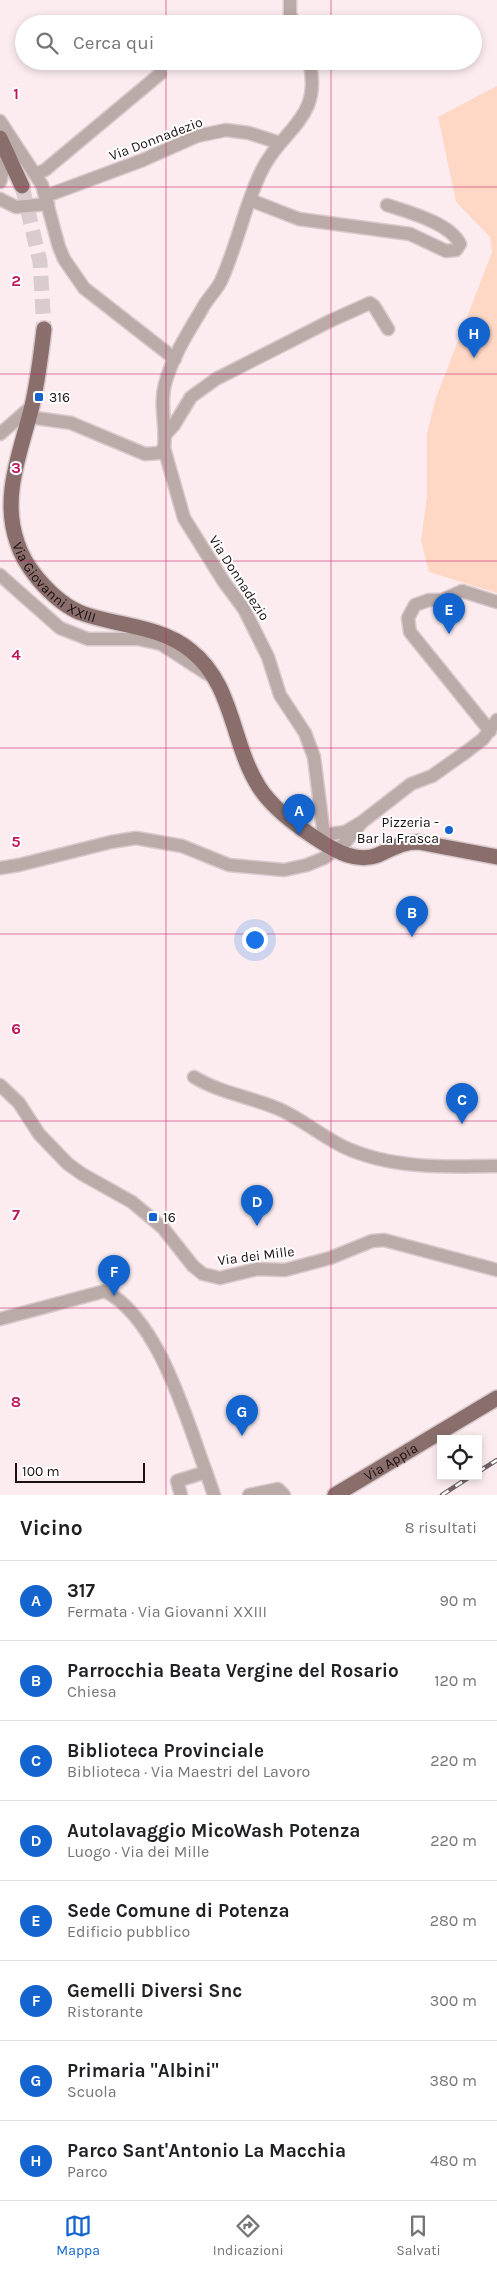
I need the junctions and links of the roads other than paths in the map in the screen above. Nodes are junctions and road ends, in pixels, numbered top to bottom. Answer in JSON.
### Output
{"nodes":[{"id":1,"x":290,"y":0,"type":"edge"},
{"id":2,"x":290,"y":15,"type":"edge"},
{"id":3,"x":310,"y":70,"type":"edge"},
{"id":4,"x":160,"y":74,"type":"dead end"},
{"id":5,"x":0,"y":121,"type":"edge"},
{"id":6,"x":0,"y":138,"type":"edge"},
{"id":7,"x":280,"y":143,"type":"junction"},
{"id":8,"x":0,"y":160,"type":"edge"},
{"id":9,"x":36,"y":174,"type":"junction"},
{"id":10,"x":0,"y":182,"type":"edge"},
{"id":11,"x":22,"y":186,"type":"tunnel mouth"},
{"id":12,"x":0,"y":200,"type":"edge"},
{"id":13,"x":47,"y":200,"type":"junction"},
{"id":14,"x":250,"y":200,"type":"junction"},
{"id":15,"x":387,"y":205,"type":"dead end"},
{"id":16,"x":44,"y":329,"type":"tunnel mouth"},
{"id":17,"x":388,"y":329,"type":"dead end"},
{"id":18,"x":175,"y":359,"type":"junction"},
{"id":19,"x":30,"y":412,"type":"junction"},
{"id":20,"x":0,"y":434,"type":"edge"},
{"id":21,"x":165,"y":435,"type":"junction"},
{"id":22,"x":164,"y":448,"type":"junction"},
{"id":23,"x":0,"y":575,"type":"edge"},
{"id":24,"x":497,"y":602,"type":"edge"},
{"id":25,"x":215,"y":679,"type":"junction"},
{"id":26,"x":493,"y":725,"type":"edge"},
{"id":27,"x":345,"y":835,"type":"junction"},
{"id":28,"x":319,"y":836,"type":"junction"},
{"id":29,"x":334,"y":849,"type":"junction"},
{"id":30,"x":497,"y":857,"type":"edge"},
{"id":31,"x":358,"y":858,"type":"junction"},
{"id":32,"x":0,"y":868,"type":"edge"},
{"id":33,"x":194,"y":1077,"type":"dead end"},
{"id":34,"x":0,"y":1085,"type":"edge"},
{"id":35,"x":497,"y":1166,"type":"edge"},
{"id":36,"x":497,"y":1270,"type":"edge"},
{"id":37,"x":0,"y":1319,"type":"edge"},
{"id":38,"x":497,"y":1398,"type":"edge"},
{"id":39,"x":206,"y":1472,"type":"junction"},
{"id":40,"x":352,"y":1489,"type":"edge"},
{"id":41,"x":181,"y":1495,"type":"edge"},
{"id":42,"x":214,"y":1495,"type":"edge"},
{"id":43,"x":249,"y":1495,"type":"edge"},
{"id":44,"x":284,"y":1495,"type":"edge"},
{"id":45,"x":335,"y":1495,"type":"edge"}],
"edges":[{"from":1,"to":2,"type":"street"},
{"from":3,"to":7,"type":"street","name":"Via Donnadezio"},
{"from":4,"to":9,"type":"street"},
{"from":5,"to":9,"type":"street"},
{"from":6,"to":11,"type":"main road"},
{"from":7,"to":13,"type":"street","name":"Via Donnadezio"},
{"from":7,"to":14,"type":"street","name":"Via Donnadezio"},
{"from":8,"to":10,"type":"street"},
{"from":9,"to":13,"type":"street"},
{"from":12,"to":13,"type":"street","name":"Via Donnadezio"},
{"from":13,"to":18,"type":"street"},
{"from":14,"to":15,"type":"street"},
{"from":14,"to":18,"type":"street","name":"Via Donnadezio"},
{"from":16,"to":19,"type":"main road","name":"Via Giovanni XXIII"},
{"from":17,"to":21,"type":"street"},
{"from":18,"to":21,"type":"street","name":"Via Donnadezio"},
{"from":19,"to":20,"type":"street"},
{"from":19,"to":22,"type":"street"},
{"from":19,"to":25,"type":"main road","name":"Via Giovanni XXIII"},
{"from":21,"to":22,"type":"street","name":"Via Donnadezio"},
{"from":22,"to":28,"type":"street","name":"Via Donnadezio"},
{"from":23,"to":25,"type":"street","name":"Via Giovanni XXIII"},
{"from":24,"to":26,"type":"street"},
{"from":25,"to":28,"type":"main road","name":"Via Giovanni XXIII"},
{"from":26,"to":27,"type":"street"},
{"from":27,"to":28,"type":"street"},
{"from":27,"to":29,"type":"street"},
{"from":27,"to":31,"type":"street"},
{"from":28,"to":29,"type":"main road","name":"Via Giovanni XXIII"},
{"from":29,"to":31,"type":"main road","name":"Via Giovanni XXIII"},
{"from":29,"to":32,"type":"street"},
{"from":30,"to":31,"type":"main road"},
{"from":33,"to":35,"type":"street"},
{"from":34,"to":36,"type":"street","name":"Via dei Mille"},
{"from":37,"to":39,"type":"street"},
{"from":38,"to":40,"type":"main road","name":"Via Appia"},
{"from":39,"to":41,"type":"street"},
{"from":39,"to":42,"type":"street"},
{"from":40,"to":45,"type":"main road","name":"Via Appia"},
{"from":43,"to":44,"type":"street"}]}
